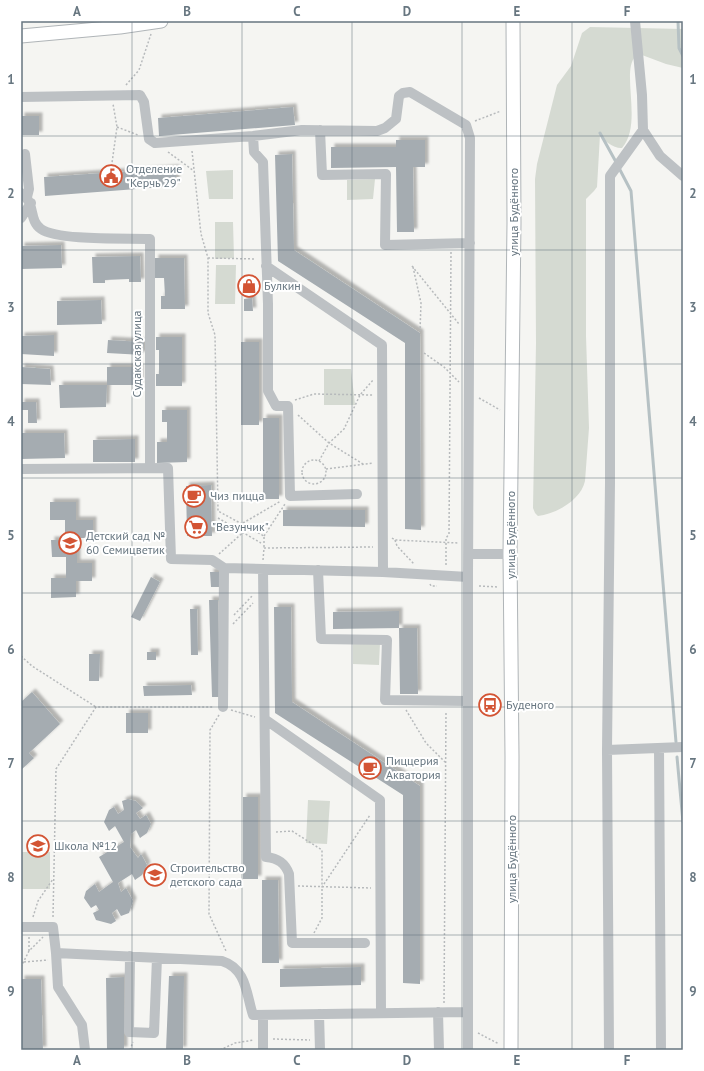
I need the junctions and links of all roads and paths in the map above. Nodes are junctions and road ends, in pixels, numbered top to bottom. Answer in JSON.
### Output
{"nodes":[{"id":1,"x":91,"y":21,"type":"edge"},
{"id":2,"x":513,"y":21,"type":"edge"},
{"id":3,"x":635,"y":21,"type":"edge"},
{"id":4,"x":157,"y":22,"type":"edge"},
{"id":5,"x":21,"y":28,"type":"edge"},
{"id":6,"x":21,"y":36,"type":"edge"},
{"id":7,"x":112,"y":94,"type":"junction"},
{"id":8,"x":21,"y":97,"type":"edge"},
{"id":9,"x":514,"y":111,"type":"junction"},
{"id":10,"x":466,"y":125,"type":"junction"},
{"id":11,"x":117,"y":127,"type":"junction"},
{"id":12,"x":320,"y":130,"type":"junction"},
{"id":13,"x":643,"y":130,"type":"junction"},
{"id":14,"x":254,"y":136,"type":"junction"},
{"id":15,"x":191,"y":140,"type":"junction"},
{"id":16,"x":152,"y":141,"type":"junction"},
{"id":17,"x":25,"y":154,"type":"dead end"},
{"id":18,"x":111,"y":170,"type":"dead end"},
{"id":19,"x":194,"y":171,"type":"junction"},
{"id":20,"x":683,"y":176,"type":"edge"},
{"id":21,"x":26,"y":198,"type":"edge"},
{"id":22,"x":21,"y":218,"type":"edge"},
{"id":23,"x":451,"y":243,"type":"junction"},
{"id":24,"x":470,"y":243,"type":"junction"},
{"id":25,"x":208,"y":258,"type":"junction"},
{"id":26,"x":266,"y":262,"type":"junction"},
{"id":27,"x":450,"y":313,"type":"junction"},
{"id":28,"x":420,"y":331,"type":"dead end"},
{"id":29,"x":469,"y":337,"type":"junction"},
{"id":30,"x":382,"y":370,"type":"junction"},
{"id":31,"x":360,"y":395,"type":"junction"},
{"id":32,"x":382,"y":395,"type":"junction"},
{"id":33,"x":276,"y":406,"type":"junction"},
{"id":34,"x":288,"y":406,"type":"junction"},
{"id":35,"x":329,"y":443,"type":"junction"},
{"id":36,"x":319,"y":461,"type":"junction"},
{"id":37,"x":383,"y":462,"type":"junction"},
{"id":38,"x":363,"y":464,"type":"junction"},
{"id":39,"x":150,"y":468,"type":"junction"},
{"id":40,"x":21,"y":469,"type":"edge"},
{"id":41,"x":326,"y":469,"type":"junction"},
{"id":42,"x":357,"y":494,"type":"dead end"},
{"id":43,"x":290,"y":496,"type":"junction"},
{"id":44,"x":218,"y":518,"type":"dead end"},
{"id":45,"x":243,"y":523,"type":"junction"},
{"id":46,"x":248,"y":528,"type":"dead end"},
{"id":47,"x":383,"y":531,"type":"junction"},
{"id":48,"x":243,"y":532,"type":"junction"},
{"id":49,"x":264,"y":536,"type":"junction"},
{"id":50,"x":446,"y":542,"type":"junction"},
{"id":51,"x":261,"y":543,"type":"dead end"},
{"id":52,"x":383,"y":547,"type":"junction"},
{"id":53,"x":264,"y":548,"type":"junction"},
{"id":54,"x":468,"y":549,"type":"junction"},
{"id":55,"x":510,"y":554,"type":"junction"},
{"id":56,"x":212,"y":560,"type":"junction"},
{"id":57,"x":224,"y":568,"type":"junction"},
{"id":58,"x":263,"y":568,"type":"junction"},
{"id":59,"x":318,"y":570,"type":"junction"},
{"id":60,"x":383,"y":572,"type":"junction"},
{"id":61,"x":446,"y":575,"type":"junction"},
{"id":62,"x":468,"y":577,"type":"junction"},
{"id":63,"x":263,"y":589,"type":"junction"},
{"id":64,"x":224,"y":630,"type":"junction"},
{"id":65,"x":21,"y":656,"type":"edge"},
{"id":66,"x":400,"y":700,"type":"junction"},
{"id":67,"x":446,"y":701,"type":"junction"},
{"id":68,"x":468,"y":701,"type":"junction"},
{"id":69,"x":96,"y":707,"type":"junction"},
{"id":70,"x":223,"y":707,"type":"junction"},
{"id":71,"x":266,"y":720,"type":"junction"},
{"id":72,"x":683,"y":747,"type":"edge"},
{"id":73,"x":659,"y":748,"type":"junction"},
{"id":74,"x":607,"y":750,"type":"junction"},
{"id":75,"x":446,"y":762,"type":"junction"},
{"id":76,"x":380,"y":800,"type":"junction"},
{"id":77,"x":266,"y":832,"type":"junction"},
{"id":78,"x":54,"y":878,"type":"junction"},
{"id":79,"x":290,"y":886,"type":"junction"},
{"id":80,"x":322,"y":887,"type":"junction"},
{"id":81,"x":380,"y":888,"type":"junction"},
{"id":82,"x":26,"y":927,"type":"edge"},
{"id":83,"x":53,"y":927,"type":"junction"},
{"id":84,"x":309,"y":943,"type":"junction"},
{"id":85,"x":365,"y":943,"type":"dead end"},
{"id":86,"x":29,"y":951,"type":"junction"},
{"id":87,"x":56,"y":956,"type":"junction"},
{"id":88,"x":130,"y":956,"type":"junction"},
{"id":89,"x":157,"y":958,"type":"junction"},
{"id":90,"x":24,"y":962,"type":"junction"},
{"id":91,"x":231,"y":964,"type":"junction"},
{"id":92,"x":21,"y":967,"type":"edge"},
{"id":93,"x":441,"y":1012,"type":"junction"},
{"id":94,"x":468,"y":1012,"type":"junction"},
{"id":95,"x":381,"y":1013,"type":"junction"},
{"id":96,"x":319,"y":1014,"type":"junction"},
{"id":97,"x":263,"y":1015,"type":"junction"},
{"id":98,"x":468,"y":1028,"type":"junction"},
{"id":99,"x":507,"y":1048,"type":"edge"},
{"id":100,"x":85,"y":1050,"type":"edge"},
{"id":101,"x":263,"y":1050,"type":"edge"},
{"id":102,"x":320,"y":1050,"type":"edge"},
{"id":103,"x":439,"y":1050,"type":"edge"},
{"id":104,"x":468,"y":1050,"type":"edge"},
{"id":105,"x":609,"y":1050,"type":"edge"},
{"id":106,"x":661,"y":1050,"type":"edge"}],
"edges":[{"from":1,"to":5,"type":"main road"},
{"from":2,"to":9,"type":"main road","name":"улица Будённого"},
{"from":3,"to":13,"type":"street"},
{"from":4,"to":6,"type":"main road"},
{"from":4,"to":7,"type":"path"},
{"from":7,"to":8,"type":"street"},
{"from":7,"to":11,"type":"path"},
{"from":7,"to":16,"type":"street"},
{"from":9,"to":10,"type":"path"},
{"from":9,"to":55,"type":"main road","name":"улица Будённого"},
{"from":10,"to":12,"type":"street"},
{"from":10,"to":24,"type":"street"},
{"from":11,"to":16,"type":"path"},
{"from":11,"to":18,"type":"path"},
{"from":12,"to":14,"type":"street"},
{"from":12,"to":23,"type":"street"},
{"from":13,"to":20,"type":"street"},
{"from":13,"to":74,"type":"street"},
{"from":14,"to":15,"type":"street"},
{"from":14,"to":26,"type":"street"},
{"from":15,"to":16,"type":"street"},
{"from":15,"to":19,"type":"path"},
{"from":16,"to":19,"type":"path"},
{"from":17,"to":21,"type":"street"},
{"from":19,"to":25,"type":"path"},
{"from":21,"to":22,"type":"street"},
{"from":21,"to":39,"type":"street","name":"Судакская улица"},
{"from":23,"to":24,"type":"street"},
{"from":23,"to":27,"type":"path"},
{"from":24,"to":29,"type":"street"},
{"from":25,"to":26,"type":"path"},
{"from":25,"to":45,"type":"path"},
{"from":26,"to":30,"type":"street"},
{"from":26,"to":33,"type":"street"},
{"from":27,"to":28,"type":"path"},
{"from":27,"to":29,"type":"path"},
{"from":27,"to":50,"type":"path"},
{"from":29,"to":54,"type":"street"},
{"from":30,"to":31,"type":"path"},
{"from":30,"to":32,"type":"street"},
{"from":31,"to":32,"type":"path"},
{"from":31,"to":33,"type":"path"},
{"from":31,"to":35,"type":"path"},
{"from":32,"to":37,"type":"street"},
{"from":33,"to":34,"type":"street"},
{"from":34,"to":35,"type":"path"},
{"from":34,"to":43,"type":"street"},
{"from":35,"to":36,"type":"path"},
{"from":35,"to":38,"type":"path"},
{"from":36,"to":41,"type":"path"},
{"from":36,"to":41,"type":"path"},
{"from":37,"to":38,"type":"path"},
{"from":37,"to":47,"type":"street"},
{"from":38,"to":41,"type":"path"},
{"from":39,"to":40,"type":"street"},
{"from":39,"to":56,"type":"street"},
{"from":42,"to":43,"type":"street"},
{"from":43,"to":45,"type":"path"},
{"from":43,"to":49,"type":"path"},
{"from":44,"to":48,"type":"path"},
{"from":45,"to":49,"type":"path"},
{"from":46,"to":48,"type":"path"},
{"from":47,"to":50,"type":"path"},
{"from":47,"to":52,"type":"street"},
{"from":48,"to":51,"type":"path"},
{"from":48,"to":56,"type":"path"},
{"from":49,"to":53,"type":"path"},
{"from":50,"to":54,"type":"path"},
{"from":50,"to":61,"type":"path"},
{"from":52,"to":53,"type":"path"},
{"from":52,"to":60,"type":"street"},
{"from":53,"to":58,"type":"path"},
{"from":54,"to":55,"type":"street"},
{"from":54,"to":62,"type":"street"},
{"from":55,"to":99,"type":"main road","name":"улица Будённого"},
{"from":56,"to":57,"type":"street"},
{"from":57,"to":58,"type":"street"},
{"from":57,"to":64,"type":"street"},
{"from":58,"to":59,"type":"street"},
{"from":58,"to":63,"type":"street"},
{"from":59,"to":60,"type":"street"},
{"from":59,"to":66,"type":"street"},
{"from":60,"to":61,"type":"street"},
{"from":61,"to":62,"type":"street"},
{"from":62,"to":68,"type":"street"},
{"from":63,"to":64,"type":"path"},
{"from":63,"to":64,"type":"path"},
{"from":63,"to":71,"type":"street"},
{"from":64,"to":70,"type":"street"},
{"from":65,"to":69,"type":"path"},
{"from":66,"to":67,"type":"street"},
{"from":66,"to":75,"type":"path"},
{"from":67,"to":68,"type":"street"},
{"from":67,"to":75,"type":"path"},
{"from":68,"to":94,"type":"street"},
{"from":69,"to":70,"type":"path"},
{"from":69,"to":78,"type":"path"},
{"from":70,"to":71,"type":"path"},
{"from":70,"to":91,"type":"path"},
{"from":71,"to":76,"type":"street"},
{"from":71,"to":77,"type":"street"},
{"from":72,"to":73,"type":"street"},
{"from":73,"to":74,"type":"street"},
{"from":73,"to":106,"type":"street"},
{"from":74,"to":105,"type":"street"},
{"from":75,"to":93,"type":"path"},
{"from":76,"to":80,"type":"path"},
{"from":76,"to":81,"type":"street"},
{"from":77,"to":79,"type":"street"},
{"from":77,"to":80,"type":"path"},
{"from":78,"to":82,"type":"path"},
{"from":78,"to":83,"type":"path"},
{"from":79,"to":80,"type":"path"},
{"from":79,"to":84,"type":"street"},
{"from":80,"to":81,"type":"path"},
{"from":80,"to":84,"type":"path"},
{"from":81,"to":95,"type":"street"},
{"from":82,"to":83,"type":"street"},
{"from":82,"to":86,"type":"path"},
{"from":83,"to":86,"type":"path"},
{"from":83,"to":87,"type":"street"},
{"from":84,"to":85,"type":"street"},
{"from":86,"to":90,"type":"path"},
{"from":87,"to":88,"type":"street"},
{"from":87,"to":90,"type":"path"},
{"from":87,"to":100,"type":"street"},
{"from":88,"to":89,"type":"street"},
{"from":88,"to":89,"type":"street"},
{"from":89,"to":91,"type":"street"},
{"from":90,"to":92,"type":"path"},
{"from":91,"to":97,"type":"street"},
{"from":93,"to":94,"type":"street"},
{"from":93,"to":95,"type":"street"},
{"from":93,"to":103,"type":"street"},
{"from":94,"to":98,"type":"street"},
{"from":95,"to":96,"type":"street"},
{"from":96,"to":97,"type":"street"},
{"from":96,"to":102,"type":"street"},
{"from":97,"to":101,"type":"street"},
{"from":98,"to":99,"type":"path"},
{"from":98,"to":104,"type":"street"}]}
